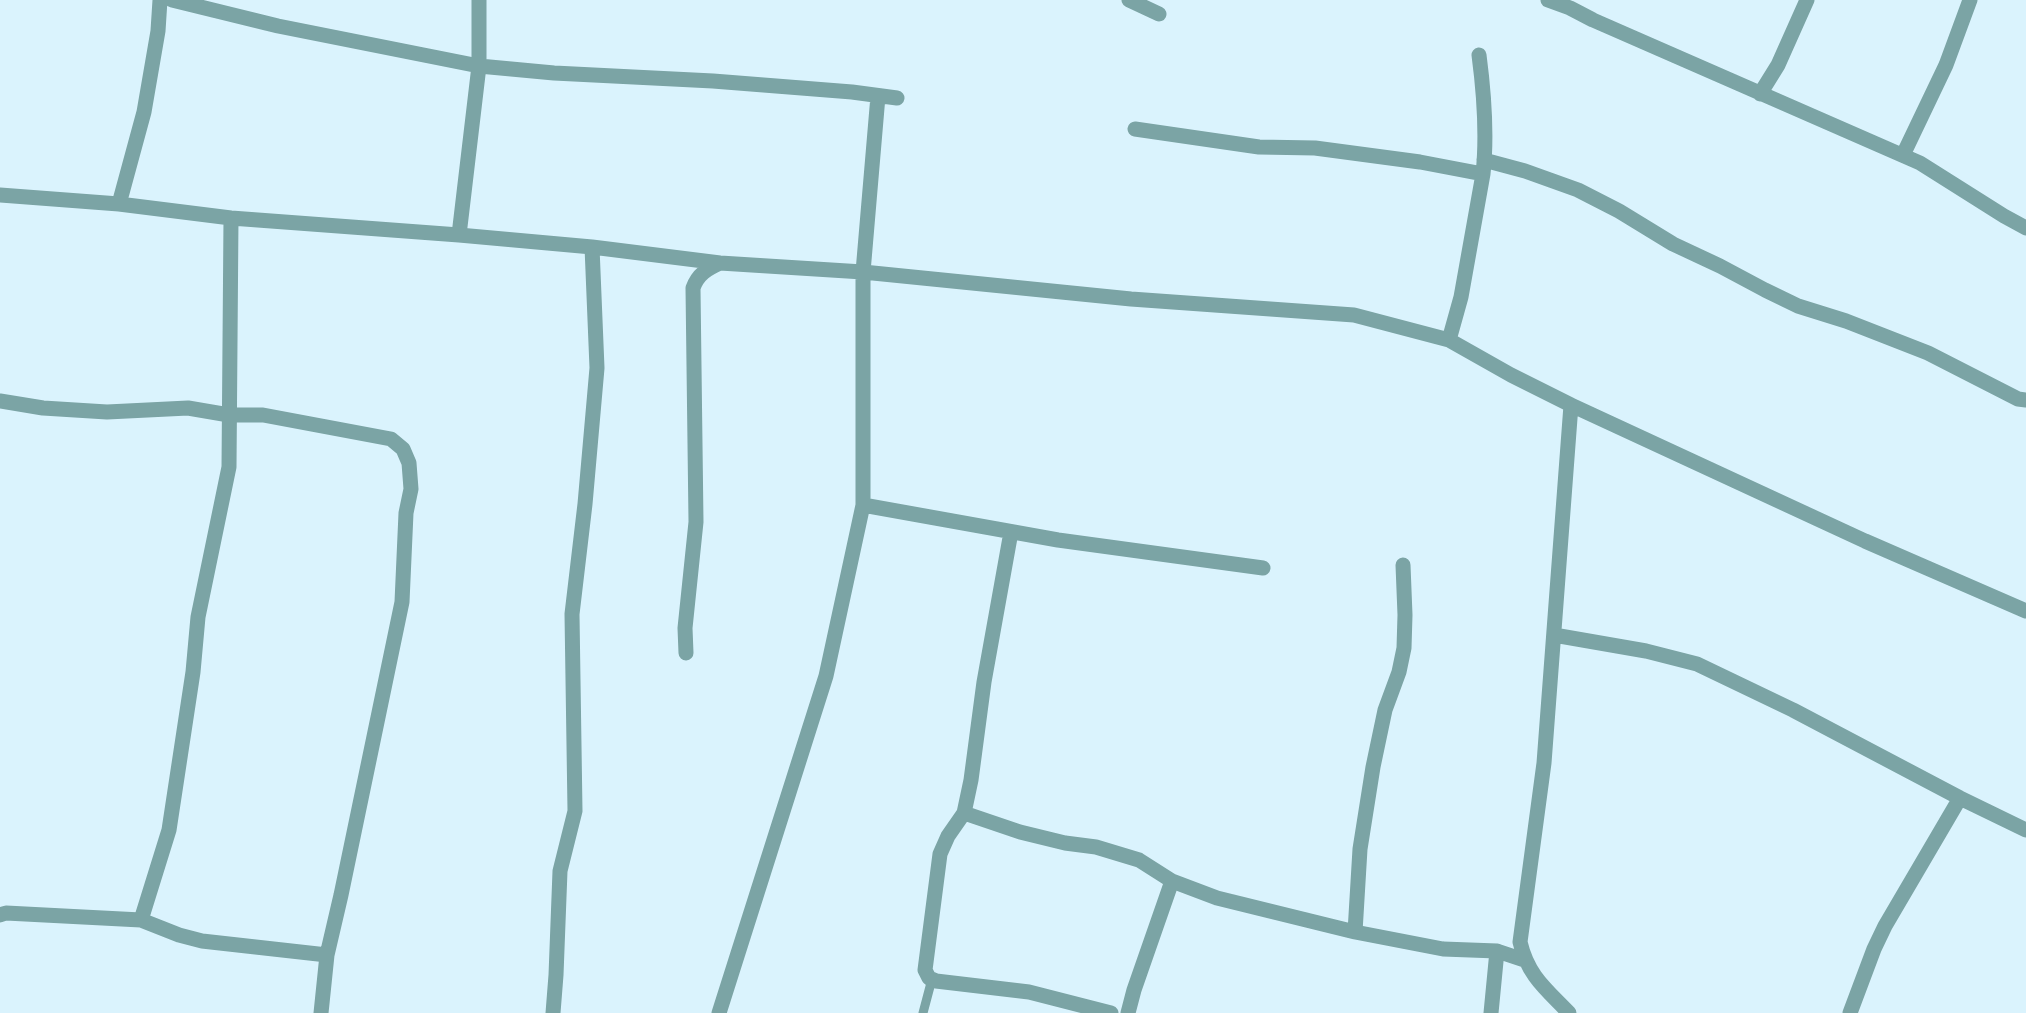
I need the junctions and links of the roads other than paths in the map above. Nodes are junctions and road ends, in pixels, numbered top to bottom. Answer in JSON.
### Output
{"nodes":[{"id":1,"x":160,"y":0,"type":"edge"},
{"id":2,"x":172,"y":0,"type":"edge"},
{"id":3,"x":479,"y":0,"type":"edge"},
{"id":4,"x":1129,"y":0,"type":"edge"},
{"id":5,"x":1548,"y":0,"type":"edge"},
{"id":6,"x":1807,"y":0,"type":"edge"},
{"id":7,"x":1970,"y":0,"type":"edge"},
{"id":8,"x":1572,"y":4,"type":"edge"},
{"id":9,"x":1159,"y":14,"type":"dead end"},
{"id":10,"x":1479,"y":55,"type":"dead end"},
{"id":11,"x":479,"y":66,"type":"junction"},
{"id":12,"x":1760,"y":94,"type":"junction"},
{"id":13,"x":878,"y":96,"type":"junction"},
{"id":14,"x":897,"y":98,"type":"dead end"},
{"id":15,"x":1135,"y":130,"type":"dead end"},
{"id":16,"x":1903,"y":155,"type":"junction"},
{"id":17,"x":1484,"y":167,"type":"junction"},
{"id":18,"x":0,"y":194,"type":"edge"},
{"id":19,"x":119,"y":204,"type":"junction"},
{"id":20,"x":231,"y":218,"type":"junction"},
{"id":21,"x":2026,"y":228,"type":"edge"},
{"id":22,"x":460,"y":235,"type":"junction"},
{"id":23,"x":592,"y":247,"type":"junction"},
{"id":24,"x":720,"y":263,"type":"junction"},
{"id":25,"x":862,"y":272,"type":"junction"},
{"id":26,"x":1449,"y":340,"type":"junction"},
{"id":27,"x":2026,"y":400,"type":"edge"},
{"id":28,"x":0,"y":401,"type":"edge"},
{"id":29,"x":1571,"y":405,"type":"junction"},
{"id":30,"x":229,"y":415,"type":"junction"},
{"id":31,"x":862,"y":505,"type":"junction"},
{"id":32,"x":1011,"y":532,"type":"junction"},
{"id":33,"x":1402,"y":564,"type":"dead end"},
{"id":34,"x":1263,"y":568,"type":"dead end"},
{"id":35,"x":2026,"y":611,"type":"edge"},
{"id":36,"x":1554,"y":636,"type":"junction"},
{"id":37,"x":686,"y":653,"type":"dead end"},
{"id":38,"x":1960,"y":798,"type":"junction"},
{"id":39,"x":964,"y":813,"type":"junction"},
{"id":40,"x":2026,"y":830,"type":"edge"},
{"id":41,"x":1172,"y":881,"type":"junction"},
{"id":42,"x":0,"y":915,"type":"edge"},
{"id":43,"x":140,"y":920,"type":"junction"},
{"id":44,"x":1355,"y":932,"type":"junction"},
{"id":45,"x":1497,"y":952,"type":"junction"},
{"id":46,"x":326,"y":955,"type":"junction"},
{"id":47,"x":1524,"y":960,"type":"junction"},
{"id":48,"x":932,"y":980,"type":"junction"},
{"id":49,"x":322,"y":1013,"type":"edge"},
{"id":50,"x":552,"y":1013,"type":"edge"},
{"id":51,"x":719,"y":1013,"type":"edge"},
{"id":52,"x":923,"y":1013,"type":"edge"},
{"id":53,"x":1110,"y":1013,"type":"edge"},
{"id":54,"x":1128,"y":1013,"type":"edge"},
{"id":55,"x":1491,"y":1013,"type":"edge"},
{"id":56,"x":1569,"y":1013,"type":"edge"},
{"id":57,"x":1850,"y":1013,"type":"edge"}],
"edges":[{"from":1,"to":19,"type":"street"},
{"from":2,"to":11,"type":"street"},
{"from":3,"to":11,"type":"street"},
{"from":4,"to":9,"type":"street"},
{"from":5,"to":8,"type":"street"},
{"from":6,"to":12,"type":"street"},
{"from":7,"to":16,"type":"street"},
{"from":8,"to":12,"type":"street"},
{"from":10,"to":17,"type":"street"},
{"from":11,"to":13,"type":"street"},
{"from":11,"to":22,"type":"street"},
{"from":12,"to":16,"type":"street"},
{"from":13,"to":14,"type":"street"},
{"from":13,"to":25,"type":"street"},
{"from":15,"to":17,"type":"street"},
{"from":16,"to":21,"type":"street"},
{"from":17,"to":26,"type":"street"},
{"from":17,"to":27,"type":"street"},
{"from":18,"to":19,"type":"street"},
{"from":19,"to":20,"type":"street"},
{"from":20,"to":22,"type":"street"},
{"from":20,"to":30,"type":"street"},
{"from":22,"to":23,"type":"street"},
{"from":23,"to":24,"type":"street"},
{"from":23,"to":50,"type":"street"},
{"from":24,"to":25,"type":"street"},
{"from":24,"to":37,"type":"street"},
{"from":25,"to":26,"type":"street"},
{"from":25,"to":31,"type":"street"},
{"from":26,"to":29,"type":"street"},
{"from":28,"to":30,"type":"street"},
{"from":29,"to":35,"type":"street"},
{"from":29,"to":36,"type":"street"},
{"from":30,"to":43,"type":"street"},
{"from":30,"to":46,"type":"street"},
{"from":31,"to":32,"type":"street"},
{"from":31,"to":51,"type":"street"},
{"from":32,"to":34,"type":"street"},
{"from":32,"to":39,"type":"street"},
{"from":33,"to":44,"type":"street"},
{"from":36,"to":38,"type":"street"},
{"from":36,"to":47,"type":"street"},
{"from":38,"to":40,"type":"street"},
{"from":38,"to":57,"type":"street"},
{"from":39,"to":41,"type":"street"},
{"from":39,"to":48,"type":"street"},
{"from":41,"to":44,"type":"street"},
{"from":41,"to":54,"type":"street"},
{"from":42,"to":43,"type":"street"},
{"from":43,"to":46,"type":"street"},
{"from":44,"to":45,"type":"street"},
{"from":45,"to":47,"type":"street"},
{"from":45,"to":55,"type":"street"},
{"from":46,"to":49,"type":"street"},
{"from":47,"to":56,"type":"street"},
{"from":48,"to":52,"type":"lane"},
{"from":48,"to":53,"type":"street"}]}
